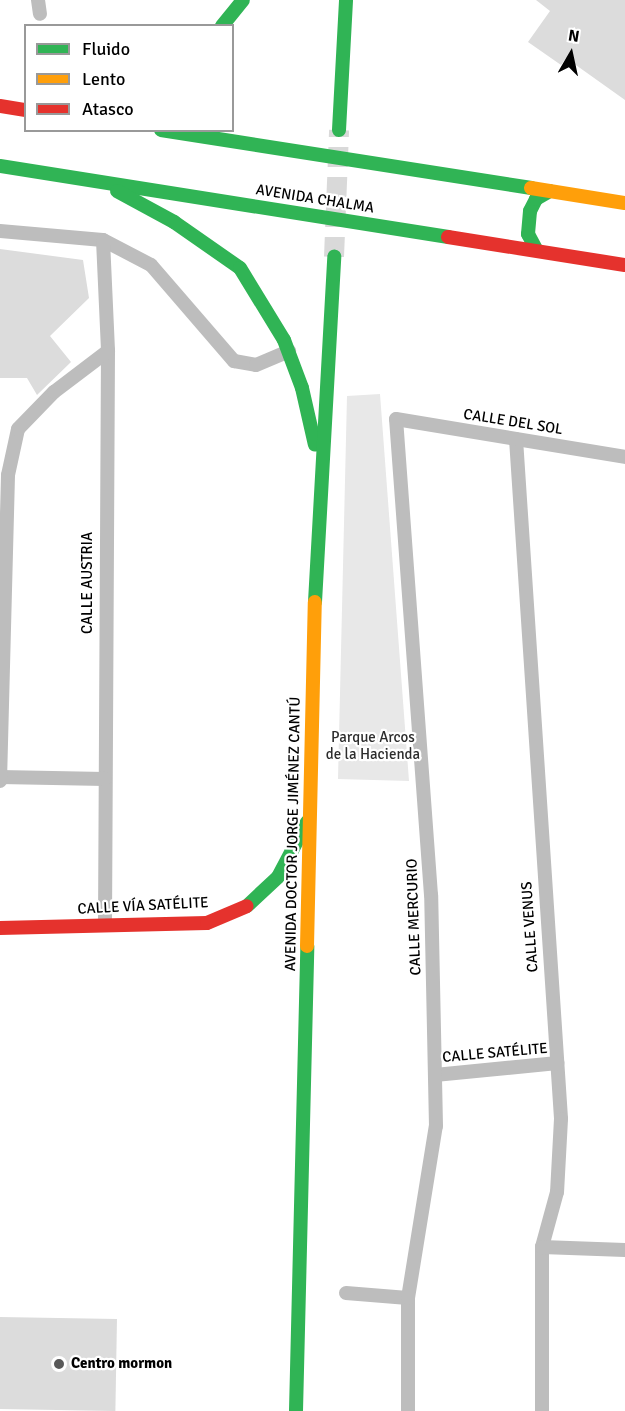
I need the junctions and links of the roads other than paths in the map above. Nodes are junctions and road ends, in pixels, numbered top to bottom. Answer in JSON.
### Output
{"nodes":[{"id":1,"x":243,"y":0,"type":"edge"},
{"id":2,"x":346,"y":0,"type":"edge"},
{"id":3,"x":224,"y":24,"type":"edge"},
{"id":4,"x":0,"y":106,"type":"edge"},
{"id":5,"x":24,"y":110,"type":"edge"},
{"id":6,"x":339,"y":130,"type":"tunnel mouth"},
{"id":7,"x":174,"y":132,"type":"edge"},
{"id":8,"x":0,"y":166,"type":"edge"},
{"id":9,"x":101,"y":183,"type":"junction"},
{"id":10,"x":550,"y":191,"type":"junction"},
{"id":11,"x":625,"y":203,"type":"edge"},
{"id":12,"x":0,"y":231,"type":"edge"},
{"id":13,"x":103,"y":240,"type":"junction"},
{"id":14,"x":536,"y":249,"type":"junction"},
{"id":15,"x":334,"y":257,"type":"tunnel mouth"},
{"id":16,"x":625,"y":265,"type":"edge"},
{"id":17,"x":108,"y":351,"type":"junction"},
{"id":18,"x":289,"y":351,"type":"junction"},
{"id":19,"x":396,"y":419,"type":"joint"},
{"id":20,"x":516,"y":439,"type":"junction"},
{"id":21,"x":625,"y":457,"type":"edge"},
{"id":22,"x":320,"y":468,"type":"junction"},
{"id":23,"x":1,"y":779,"type":"edge"},
{"id":24,"x":105,"y":779,"type":"junction"},
{"id":25,"x":309,"y":817,"type":"junction"},
{"id":26,"x":105,"y":925,"type":"junction"},
{"id":27,"x":0,"y":928,"type":"edge"},
{"id":28,"x":557,"y":1063,"type":"junction"},
{"id":29,"x":435,"y":1075,"type":"junction"},
{"id":30,"x":542,"y":1247,"type":"junction"},
{"id":31,"x":625,"y":1250,"type":"edge"},
{"id":32,"x":346,"y":1293,"type":"dead end"},
{"id":33,"x":408,"y":1298,"type":"junction"},
{"id":34,"x":296,"y":1411,"type":"edge"},
{"id":35,"x":408,"y":1411,"type":"edge"},
{"id":36,"x":542,"y":1411,"type":"edge"}],
"edges":[{"from":1,"to":3,"type":"main road"},
{"from":2,"to":6,"type":"main road"},
{"from":4,"to":5,"type":"main road"},
{"from":7,"to":10,"type":"main road"},
{"from":8,"to":9,"type":"main road","name":"AVENIDA CHALMA"},
{"from":9,"to":14,"type":"main road","name":"AVENIDA CHALMA"},
{"from":9,"to":18,"type":"main road"},
{"from":10,"to":11,"type":"main road"},
{"from":10,"to":14,"type":"main road"},
{"from":12,"to":13,"type":"street"},
{"from":13,"to":17,"type":"street","name":"CALLE AUSTRIA"},
{"from":13,"to":18,"type":"street"},
{"from":14,"to":16,"type":"main road","name":"AVENIDA CHALMA"},
{"from":15,"to":22,"type":"main road","name":"AVENIDA DOCTOR JORGE JIMÉNEZ CANTÚ"},
{"from":17,"to":23,"type":"street"},
{"from":17,"to":24,"type":"street","name":"CALLE AUSTRIA"},
{"from":18,"to":22,"type":"main road"},
{"from":19,"to":20,"type":"street","name":"CALLE DEL SOL"},
{"from":19,"to":29,"type":"street","name":"CALLE MERCURIO"},
{"from":20,"to":21,"type":"street","name":"CALLE DEL SOL"},
{"from":20,"to":28,"type":"street","name":"CALLE VENUS"},
{"from":22,"to":25,"type":"main road","name":"AVENIDA DOCTOR JORGE JIMÉNEZ CANTÚ"},
{"from":23,"to":24,"type":"street"},
{"from":24,"to":26,"type":"street","name":"CALLE AUSTRIA"},
{"from":25,"to":26,"type":"main road","name":"CALLE VÍA SATÉLITE"},
{"from":25,"to":34,"type":"main road","name":"AVENIDA DOCTOR JORGE JIMÉNEZ CANTÚ"},
{"from":26,"to":27,"type":"main road","name":"CALLE VÍA SATÉLITE"},
{"from":28,"to":29,"type":"street","name":"CALLE SATÉLITE"},
{"from":28,"to":30,"type":"street","name":"CALLE VENUS"},
{"from":29,"to":33,"type":"street","name":"CALLE MERCURIO"},
{"from":30,"to":31,"type":"street"},
{"from":30,"to":36,"type":"street","name":"CALLE VENUS"},
{"from":32,"to":33,"type":"street"},
{"from":33,"to":35,"type":"street","name":"CALLE MERCURIO"}]}
